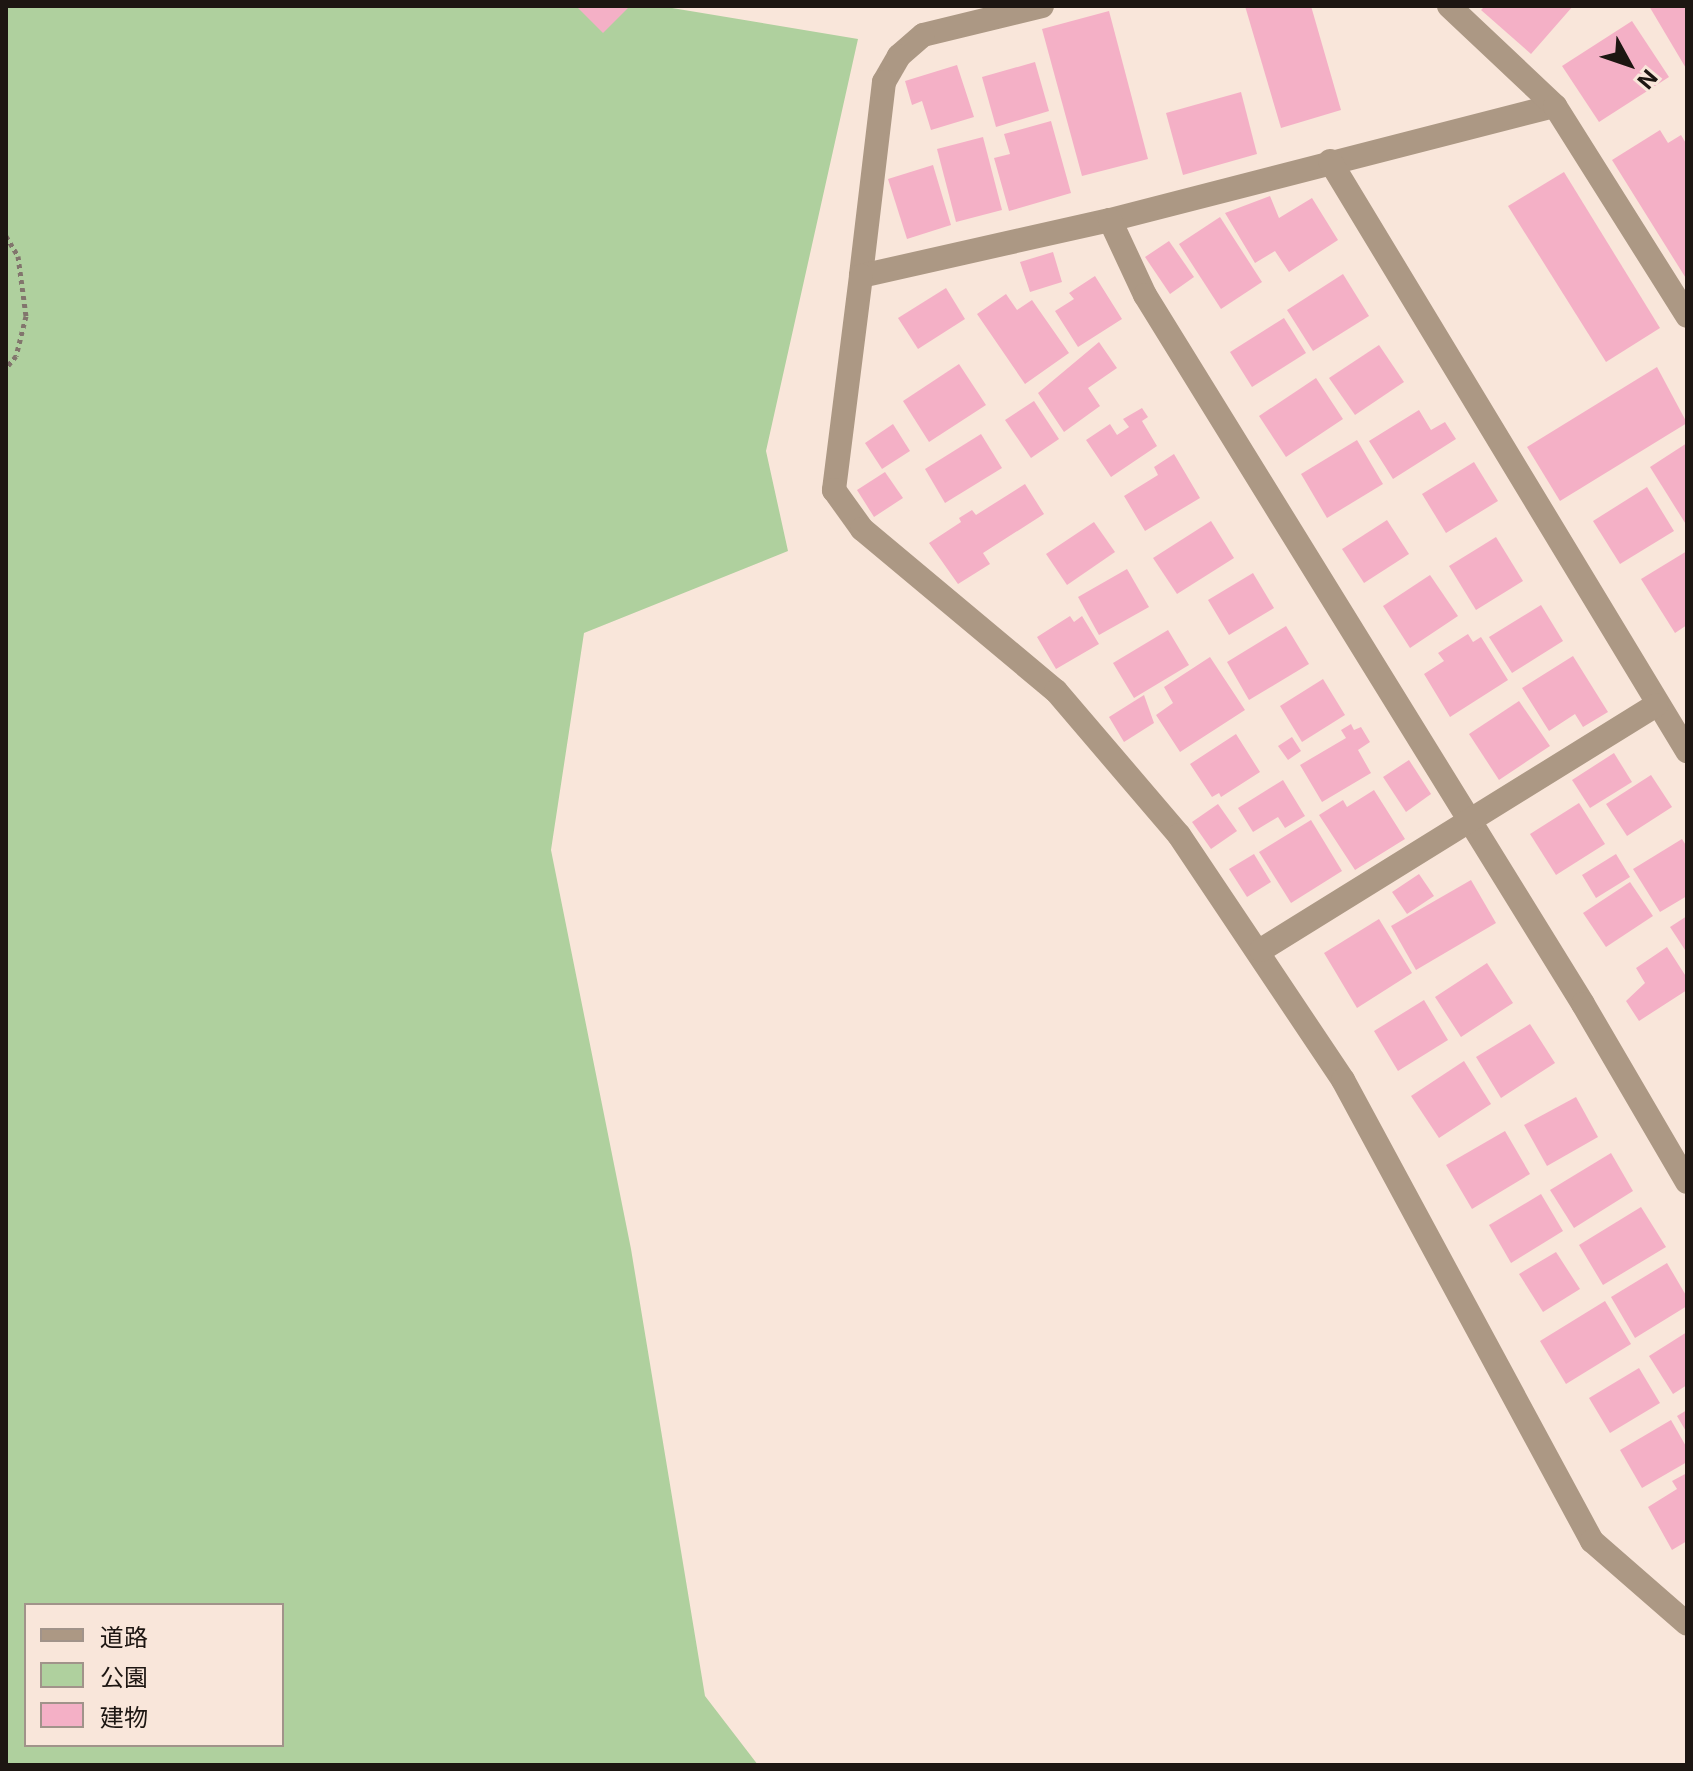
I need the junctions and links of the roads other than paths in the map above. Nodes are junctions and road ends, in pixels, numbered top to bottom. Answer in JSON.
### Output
{"nodes":[{"id":1,"x":1042,"y":6,"type":"edge"},
{"id":2,"x":1449,"y":6,"type":"edge"},
{"id":3,"x":1555,"y":106,"type":"junction"},
{"id":4,"x":1330,"y":161,"type":"junction"},
{"id":5,"x":1110,"y":220,"type":"junction"},
{"id":6,"x":861,"y":276,"type":"junction"},
{"id":7,"x":1687,"y":316,"type":"edge"},
{"id":8,"x":1656,"y":705,"type":"junction"},
{"id":9,"x":1687,"y":751,"type":"edge"},
{"id":10,"x":1470,"y":824,"type":"junction"},
{"id":11,"x":1261,"y":950,"type":"junction"},
{"id":12,"x":1687,"y":1182,"type":"edge"},
{"id":13,"x":1687,"y":1624,"type":"edge"}],
"edges":[{"from":1,"to":6,"type":"street"},
{"from":2,"to":3,"type":"street"},
{"from":3,"to":4,"type":"street"},
{"from":3,"to":7,"type":"street"},
{"from":4,"to":5,"type":"street"},
{"from":4,"to":8,"type":"street"},
{"from":5,"to":6,"type":"street"},
{"from":5,"to":10,"type":"street"},
{"from":6,"to":11,"type":"street"},
{"from":8,"to":9,"type":"street"},
{"from":8,"to":10,"type":"street"},
{"from":10,"to":11,"type":"street"},
{"from":10,"to":12,"type":"street"},
{"from":11,"to":13,"type":"street"}]}
